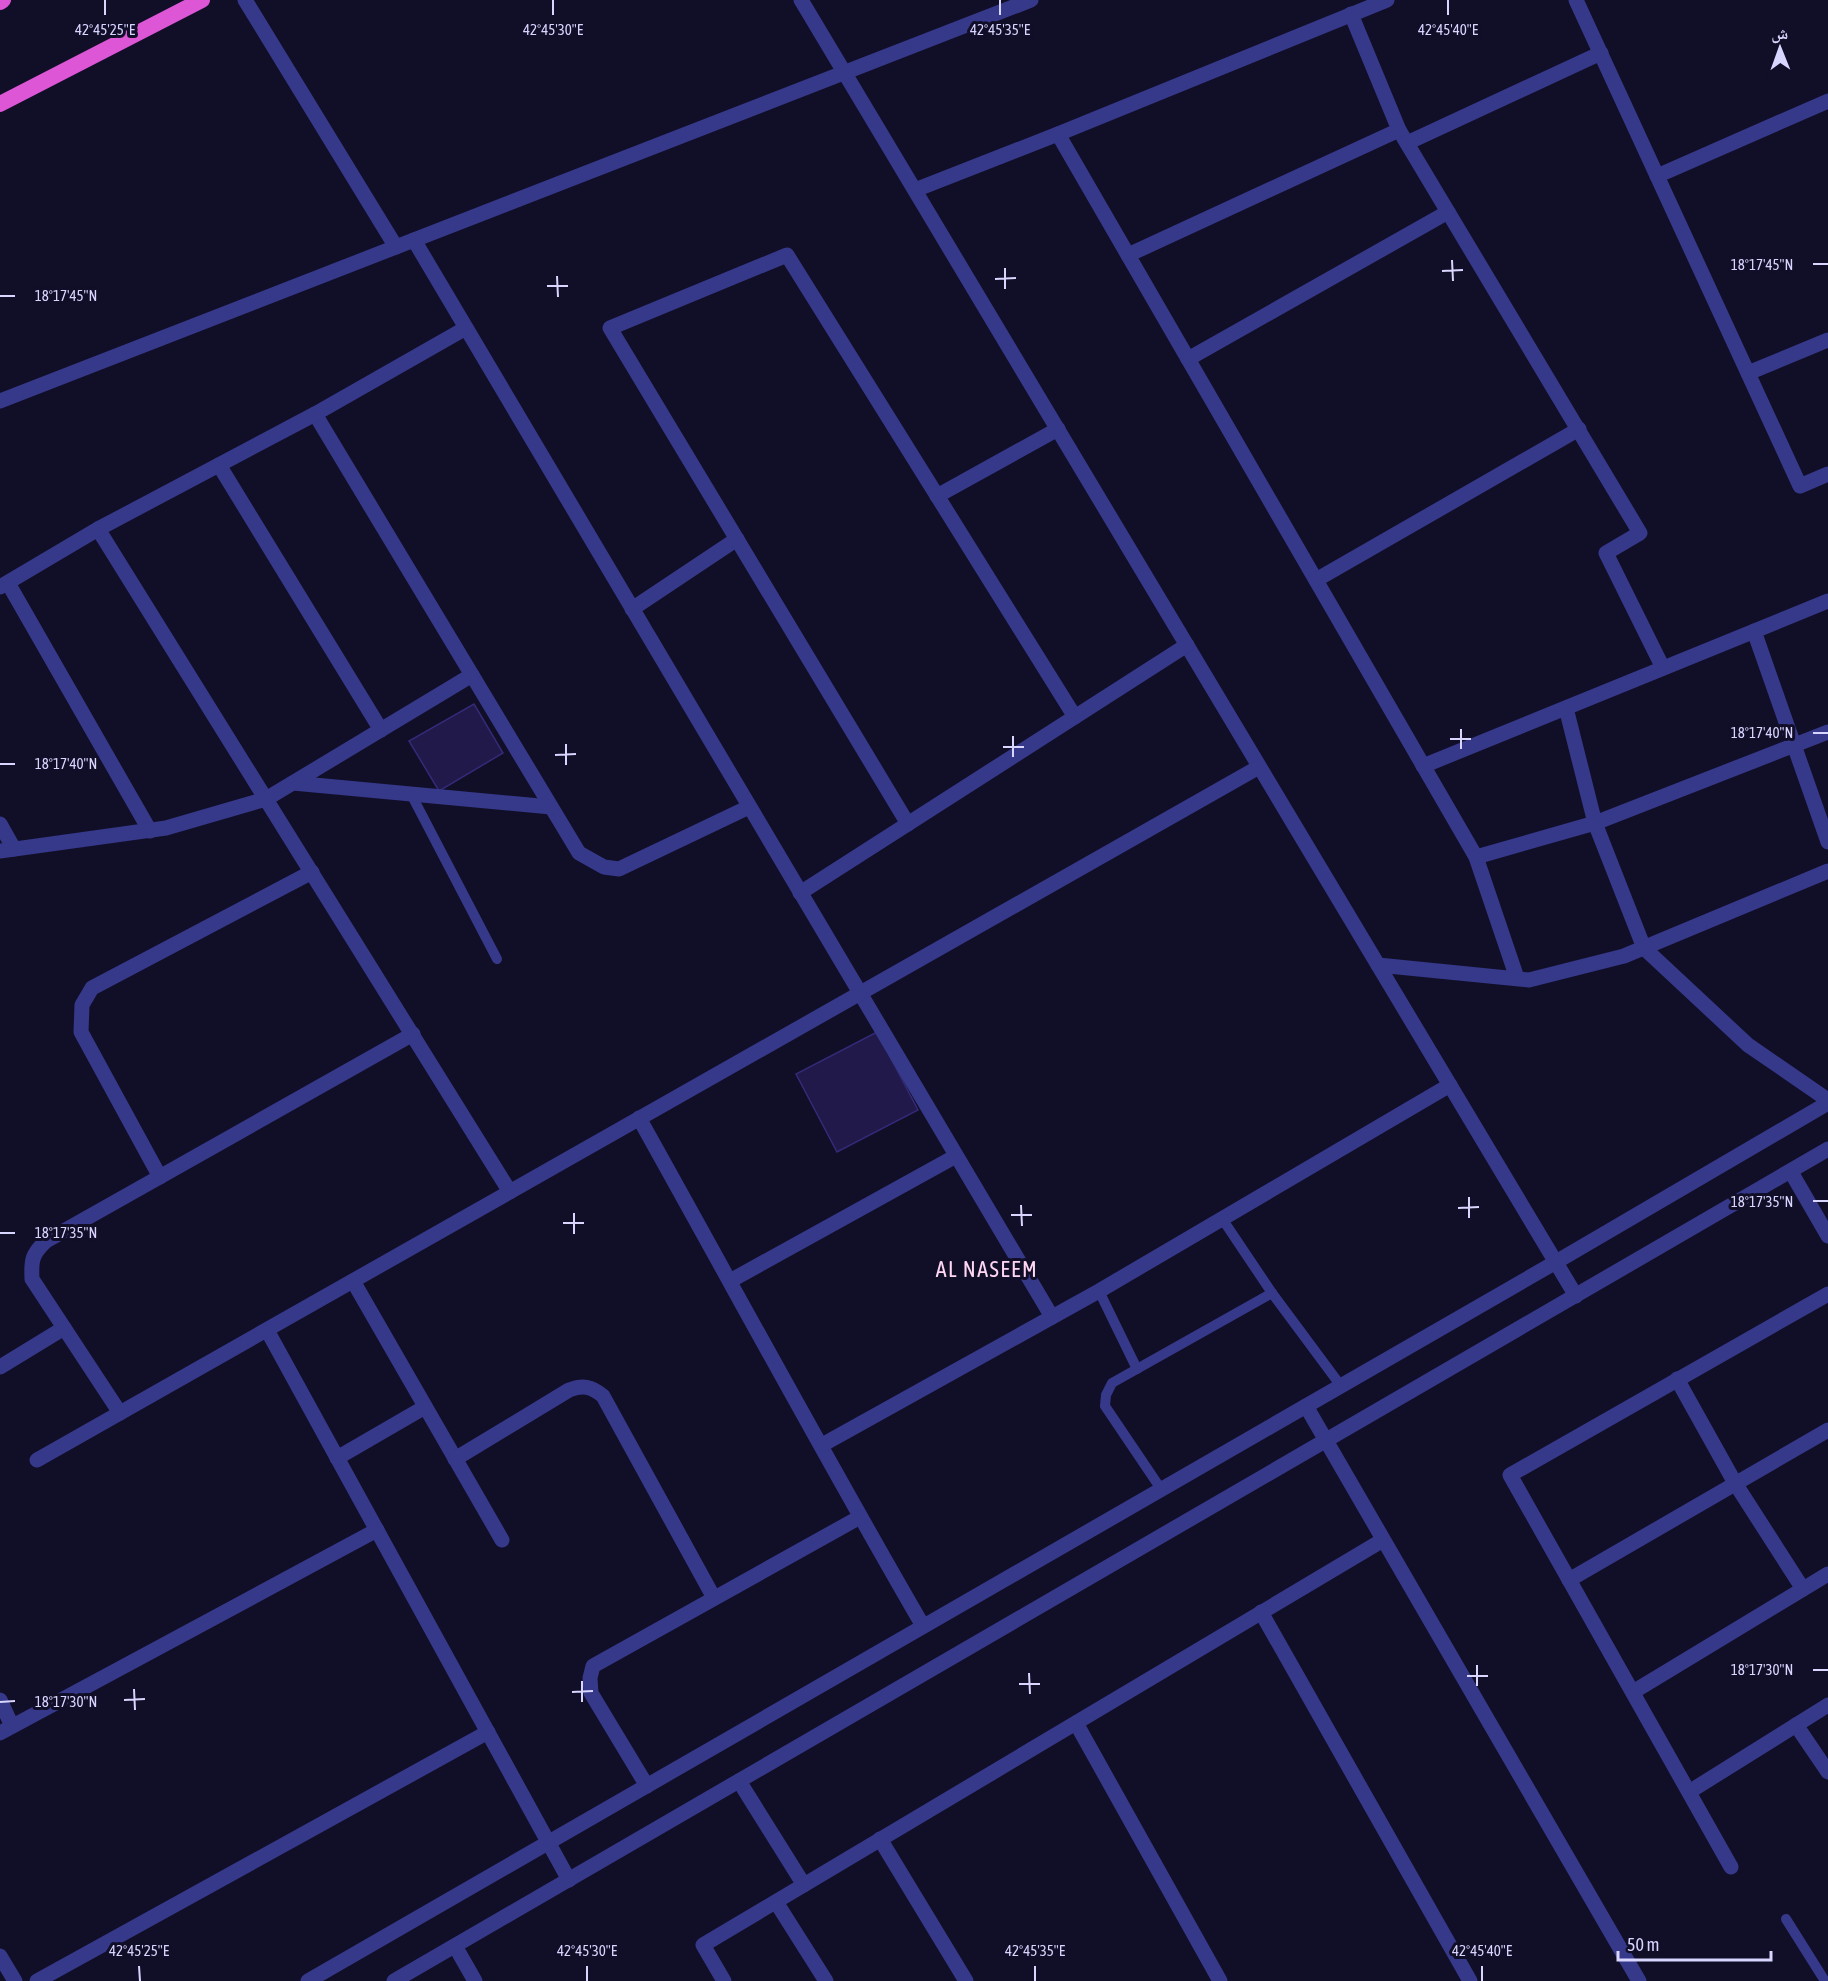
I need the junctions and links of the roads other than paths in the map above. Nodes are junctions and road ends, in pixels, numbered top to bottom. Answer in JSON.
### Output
{"nodes":[{"id":1,"x":202,"y":0,"type":"edge"},
{"id":2,"x":245,"y":0,"type":"edge"},
{"id":3,"x":801,"y":0,"type":"edge"},
{"id":4,"x":1031,"y":0,"type":"edge"},
{"id":5,"x":1576,"y":0,"type":"edge"},
{"id":6,"x":1379,"y":2,"type":"edge"},
{"id":7,"x":1351,"y":14,"type":"junction"},
{"id":8,"x":1601,"y":53,"type":"junction"},
{"id":9,"x":845,"y":72,"type":"junction"},
{"id":10,"x":1828,"y":100,"type":"edge"},
{"id":11,"x":0,"y":104,"type":"edge"},
{"id":12,"x":1058,"y":134,"type":"junction"},
{"id":13,"x":1403,"y":136,"type":"junction"},
{"id":14,"x":1658,"y":176,"type":"junction"},
{"id":15,"x":915,"y":190,"type":"junction"},
{"id":16,"x":1448,"y":212,"type":"junction"},
{"id":17,"x":414,"y":240,"type":"junction"},
{"id":18,"x":396,"y":247,"type":"junction"},
{"id":19,"x":1128,"y":255,"type":"junction"},
{"id":20,"x":466,"y":328,"type":"junction"},
{"id":21,"x":1828,"y":340,"type":"edge"},
{"id":22,"x":1188,"y":359,"type":"junction"},
{"id":23,"x":1748,"y":373,"type":"junction"},
{"id":24,"x":0,"y":401,"type":"edge"},
{"id":25,"x":315,"y":414,"type":"junction"},
{"id":26,"x":1058,"y":429,"type":"junction"},
{"id":27,"x":1579,"y":429,"type":"junction"},
{"id":28,"x":219,"y":465,"type":"junction"},
{"id":29,"x":1828,"y":474,"type":"edge"},
{"id":30,"x":937,"y":496,"type":"junction"},
{"id":31,"x":98,"y":529,"type":"junction"},
{"id":32,"x":737,"y":539,"type":"junction"},
{"id":33,"x":1316,"y":580,"type":"junction"},
{"id":34,"x":4,"y":585,"type":"edge"},
{"id":35,"x":1828,"y":601,"type":"edge"},
{"id":36,"x":632,"y":609,"type":"junction"},
{"id":37,"x":1754,"y":632,"type":"junction"},
{"id":38,"x":1187,"y":645,"type":"junction"},
{"id":39,"x":1663,"y":669,"type":"junction"},
{"id":40,"x":472,"y":675,"type":"junction"},
{"id":41,"x":1566,"y":708,"type":"junction"},
{"id":42,"x":1074,"y":717,"type":"junction"},
{"id":43,"x":381,"y":730,"type":"junction"},
{"id":44,"x":1828,"y":732,"type":"edge"},
{"id":45,"x":1794,"y":745,"type":"junction"},
{"id":46,"x":1423,"y":766,"type":"junction"},
{"id":47,"x":1259,"y":767,"type":"junction"},
{"id":48,"x":293,"y":783,"type":"junction"},
{"id":49,"x":411,"y":794,"type":"junction"},
{"id":50,"x":266,"y":799,"type":"junction"},
{"id":51,"x":551,"y":807,"type":"junction"},
{"id":52,"x":749,"y":807,"type":"junction"},
{"id":53,"x":1595,"y":823,"type":"junction"},
{"id":54,"x":0,"y":824,"type":"edge"},
{"id":55,"x":908,"y":824,"type":"junction"},
{"id":56,"x":150,"y":831,"type":"junction"},
{"id":57,"x":1828,"y":842,"type":"edge"},
{"id":58,"x":7,"y":850,"type":"edge"},
{"id":59,"x":1476,"y":857,"type":"junction"},
{"id":60,"x":1828,"y":871,"type":"edge"},
{"id":61,"x":312,"y":872,"type":"junction"},
{"id":62,"x":800,"y":893,"type":"junction"},
{"id":63,"x":1644,"y":948,"type":"junction"},
{"id":64,"x":497,"y":959,"type":"dead end"},
{"id":65,"x":1378,"y":965,"type":"junction"},
{"id":66,"x":1517,"y":978,"type":"junction"},
{"id":67,"x":860,"y":994,"type":"junction"},
{"id":68,"x":413,"y":1034,"type":"junction"},
{"id":69,"x":1450,"y":1085,"type":"junction"},
{"id":70,"x":1828,"y":1101,"type":"edge"},
{"id":71,"x":639,"y":1118,"type":"junction"},
{"id":72,"x":1828,"y":1149,"type":"edge"},
{"id":73,"x":956,"y":1156,"type":"junction"},
{"id":74,"x":1791,"y":1172,"type":"junction"},
{"id":75,"x":160,"y":1177,"type":"junction"},
{"id":76,"x":510,"y":1192,"type":"junction"},
{"id":77,"x":1222,"y":1220,"type":"junction"},
{"id":78,"x":1828,"y":1236,"type":"edge"},
{"id":79,"x":1556,"y":1262,"type":"junction"},
{"id":80,"x":353,"y":1281,"type":"junction"},
{"id":81,"x":730,"y":1281,"type":"junction"},
{"id":82,"x":1099,"y":1291,"type":"junction"},
{"id":83,"x":1272,"y":1293,"type":"junction"},
{"id":84,"x":1828,"y":1294,"type":"edge"},
{"id":85,"x":1576,"y":1296,"type":"junction"},
{"id":86,"x":1052,"y":1317,"type":"junction"},
{"id":87,"x":64,"y":1328,"type":"junction"},
{"id":88,"x":267,"y":1330,"type":"junction"},
{"id":89,"x":0,"y":1367,"type":"edge"},
{"id":90,"x":1137,"y":1369,"type":"junction"},
{"id":91,"x":1677,"y":1379,"type":"junction"},
{"id":92,"x":1341,"y":1386,"type":"junction"},
{"id":93,"x":1306,"y":1406,"type":"junction"},
{"id":94,"x":425,"y":1407,"type":"junction"},
{"id":95,"x":120,"y":1413,"type":"junction"},
{"id":96,"x":1828,"y":1430,"type":"edge"},
{"id":97,"x":1326,"y":1441,"type":"junction"},
{"id":98,"x":822,"y":1445,"type":"junction"},
{"id":99,"x":337,"y":1458,"type":"junction"},
{"id":100,"x":37,"y":1460,"type":"dead end"},
{"id":101,"x":455,"y":1460,"type":"junction"},
{"id":102,"x":1735,"y":1483,"type":"junction"},
{"id":103,"x":1161,"y":1489,"type":"junction"},
{"id":104,"x":860,"y":1517,"type":"junction"},
{"id":105,"x":377,"y":1530,"type":"junction"},
{"id":106,"x":502,"y":1540,"type":"dead end"},
{"id":107,"x":1383,"y":1540,"type":"junction"},
{"id":108,"x":1828,"y":1574,"type":"edge"},
{"id":109,"x":1569,"y":1580,"type":"junction"},
{"id":110,"x":1803,"y":1589,"type":"junction"},
{"id":111,"x":714,"y":1598,"type":"junction"},
{"id":112,"x":1261,"y":1612,"type":"junction"},
{"id":113,"x":923,"y":1626,"type":"junction"},
{"id":114,"x":1633,"y":1692,"type":"junction"},
{"id":115,"x":0,"y":1700,"type":"edge"},
{"id":116,"x":1828,"y":1705,"type":"edge"},
{"id":117,"x":1076,"y":1723,"type":"junction"},
{"id":118,"x":1796,"y":1725,"type":"junction"},
{"id":119,"x":6,"y":1729,"type":"edge"},
{"id":120,"x":488,"y":1731,"type":"junction"},
{"id":121,"x":1828,"y":1772,"type":"edge"},
{"id":122,"x":739,"y":1781,"type":"junction"},
{"id":123,"x":647,"y":1786,"type":"junction"},
{"id":124,"x":1689,"y":1792,"type":"junction"},
{"id":125,"x":880,"y":1839,"type":"junction"},
{"id":126,"x":549,"y":1842,"type":"junction"},
{"id":127,"x":1731,"y":1867,"type":"dead end"},
{"id":128,"x":569,"y":1880,"type":"junction"},
{"id":129,"x":804,"y":1885,"type":"junction"},
{"id":130,"x":776,"y":1902,"type":"junction"},
{"id":131,"x":1786,"y":1919,"type":"dead end"},
{"id":132,"x":455,"y":1946,"type":"junction"},
{"id":133,"x":0,"y":1956,"type":"edge"},
{"id":134,"x":15,"y":1981,"type":"edge"},
{"id":135,"x":37,"y":1981,"type":"edge"},
{"id":136,"x":308,"y":1981,"type":"edge"},
{"id":137,"x":394,"y":1981,"type":"edge"},
{"id":138,"x":475,"y":1981,"type":"edge"},
{"id":139,"x":724,"y":1981,"type":"edge"},
{"id":140,"x":826,"y":1981,"type":"edge"},
{"id":141,"x":966,"y":1981,"type":"edge"},
{"id":142,"x":1220,"y":1981,"type":"edge"},
{"id":143,"x":1470,"y":1981,"type":"edge"},
{"id":144,"x":1639,"y":1981,"type":"edge"},
{"id":145,"x":1825,"y":1981,"type":"edge"}],
"edges":[{"from":1,"to":11,"type":"highway"},
{"from":2,"to":18,"type":"street"},
{"from":3,"to":9,"type":"street"},
{"from":4,"to":9,"type":"street"},
{"from":5,"to":8,"type":"street"},
{"from":6,"to":7,"type":"street"},
{"from":7,"to":12,"type":"street"},
{"from":7,"to":13,"type":"street"},
{"from":8,"to":13,"type":"street"},
{"from":8,"to":14,"type":"street"},
{"from":9,"to":15,"type":"street"},
{"from":9,"to":17,"type":"street"},
{"from":10,"to":14,"type":"street"},
{"from":12,"to":15,"type":"street"},
{"from":12,"to":19,"type":"street"},
{"from":13,"to":16,"type":"street"},
{"from":13,"to":19,"type":"street"},
{"from":14,"to":23,"type":"street"},
{"from":15,"to":26,"type":"street"},
{"from":16,"to":22,"type":"street"},
{"from":16,"to":27,"type":"street"},
{"from":17,"to":18,"type":"street"},
{"from":17,"to":20,"type":"street"},
{"from":18,"to":24,"type":"street"},
{"from":19,"to":22,"type":"street"},
{"from":20,"to":25,"type":"street"},
{"from":20,"to":36,"type":"street"},
{"from":21,"to":23,"type":"street"},
{"from":22,"to":33,"type":"street"},
{"from":23,"to":29,"type":"street"},
{"from":25,"to":28,"type":"street"},
{"from":25,"to":40,"type":"street"},
{"from":26,"to":30,"type":"street"},
{"from":26,"to":38,"type":"street"},
{"from":27,"to":33,"type":"street"},
{"from":27,"to":39,"type":"street"},
{"from":28,"to":31,"type":"street"},
{"from":28,"to":43,"type":"street"},
{"from":30,"to":32,"type":"street"},
{"from":30,"to":42,"type":"street"},
{"from":31,"to":34,"type":"street"},
{"from":31,"to":50,"type":"street"},
{"from":32,"to":36,"type":"street"},
{"from":32,"to":55,"type":"street"},
{"from":33,"to":46,"type":"street"},
{"from":34,"to":56,"type":"street"},
{"from":35,"to":37,"type":"street"},
{"from":36,"to":52,"type":"street"},
{"from":37,"to":39,"type":"street"},
{"from":37,"to":45,"type":"street"},
{"from":38,"to":42,"type":"street"},
{"from":38,"to":47,"type":"street"},
{"from":39,"to":41,"type":"street"},
{"from":40,"to":43,"type":"street"},
{"from":40,"to":51,"type":"street"},
{"from":41,"to":46,"type":"street"},
{"from":41,"to":53,"type":"street"},
{"from":42,"to":55,"type":"street"},
{"from":43,"to":48,"type":"street"},
{"from":44,"to":45,"type":"street"},
{"from":45,"to":53,"type":"street"},
{"from":45,"to":57,"type":"street"},
{"from":46,"to":59,"type":"street"},
{"from":47,"to":65,"type":"street"},
{"from":47,"to":67,"type":"street"},
{"from":48,"to":49,"type":"street"},
{"from":48,"to":50,"type":"street"},
{"from":49,"to":51,"type":"street"},
{"from":49,"to":64,"type":"lane"},
{"from":50,"to":56,"type":"street"},
{"from":50,"to":61,"type":"street"},
{"from":51,"to":52,"type":"street"},
{"from":52,"to":62,"type":"street"},
{"from":53,"to":59,"type":"street"},
{"from":53,"to":63,"type":"street"},
{"from":54,"to":58,"type":"street"},
{"from":55,"to":62,"type":"street"},
{"from":56,"to":58,"type":"street"},
{"from":59,"to":66,"type":"street"},
{"from":60,"to":63,"type":"street"},
{"from":61,"to":68,"type":"street"},
{"from":61,"to":75,"type":"street"},
{"from":62,"to":67,"type":"street"},
{"from":63,"to":66,"type":"street"},
{"from":63,"to":70,"type":"street"},
{"from":65,"to":66,"type":"street"},
{"from":65,"to":69,"type":"street"},
{"from":67,"to":71,"type":"street"},
{"from":67,"to":73,"type":"street"},
{"from":68,"to":75,"type":"street"},
{"from":68,"to":76,"type":"street"},
{"from":69,"to":77,"type":"street"},
{"from":69,"to":79,"type":"street"},
{"from":70,"to":79,"type":"street"},
{"from":71,"to":76,"type":"street"},
{"from":71,"to":81,"type":"street"},
{"from":72,"to":74,"type":"street"},
{"from":73,"to":81,"type":"street"},
{"from":73,"to":86,"type":"street"},
{"from":74,"to":78,"type":"street"},
{"from":74,"to":85,"type":"street"},
{"from":75,"to":87,"type":"street"},
{"from":76,"to":80,"type":"street"},
{"from":77,"to":82,"type":"street"},
{"from":77,"to":83,"type":"lane"},
{"from":79,"to":85,"type":"street"},
{"from":79,"to":92,"type":"street"},
{"from":80,"to":88,"type":"street"},
{"from":80,"to":94,"type":"street"},
{"from":81,"to":98,"type":"street"},
{"from":82,"to":86,"type":"street"},
{"from":82,"to":90,"type":"lane"},
{"from":83,"to":90,"type":"lane"},
{"from":83,"to":92,"type":"lane"},
{"from":84,"to":91,"type":"street"},
{"from":85,"to":97,"type":"street"},
{"from":86,"to":98,"type":"street"},
{"from":87,"to":89,"type":"street"},
{"from":87,"to":95,"type":"street"},
{"from":88,"to":95,"type":"street"},
{"from":88,"to":99,"type":"street"},
{"from":90,"to":103,"type":"lane"},
{"from":91,"to":102,"type":"street"},
{"from":91,"to":109,"type":"street"},
{"from":92,"to":93,"type":"street"},
{"from":93,"to":97,"type":"street"},
{"from":93,"to":103,"type":"street"},
{"from":94,"to":99,"type":"street"},
{"from":94,"to":101,"type":"street"},
{"from":95,"to":100,"type":"street"},
{"from":96,"to":102,"type":"street"},
{"from":97,"to":107,"type":"street"},
{"from":97,"to":122,"type":"street"},
{"from":98,"to":104,"type":"street"},
{"from":99,"to":105,"type":"street"},
{"from":101,"to":106,"type":"street"},
{"from":101,"to":111,"type":"street"},
{"from":102,"to":109,"type":"street"},
{"from":102,"to":110,"type":"street"},
{"from":103,"to":113,"type":"street"},
{"from":104,"to":111,"type":"street"},
{"from":104,"to":113,"type":"street"},
{"from":105,"to":119,"type":"street"},
{"from":105,"to":120,"type":"street"},
{"from":107,"to":112,"type":"street"},
{"from":107,"to":144,"type":"street"},
{"from":108,"to":110,"type":"street"},
{"from":109,"to":114,"type":"street"},
{"from":110,"to":114,"type":"street"},
{"from":111,"to":123,"type":"street"},
{"from":112,"to":117,"type":"street"},
{"from":112,"to":143,"type":"street"},
{"from":113,"to":123,"type":"street"},
{"from":114,"to":124,"type":"street"},
{"from":115,"to":119,"type":"street"},
{"from":116,"to":118,"type":"street"},
{"from":117,"to":125,"type":"street"},
{"from":117,"to":142,"type":"street"},
{"from":118,"to":121,"type":"street"},
{"from":118,"to":124,"type":"street"},
{"from":120,"to":126,"type":"street"},
{"from":120,"to":135,"type":"street"},
{"from":122,"to":128,"type":"street"},
{"from":122,"to":129,"type":"street"},
{"from":123,"to":126,"type":"street"},
{"from":124,"to":127,"type":"street"},
{"from":125,"to":129,"type":"street"},
{"from":125,"to":141,"type":"street"},
{"from":126,"to":128,"type":"street"},
{"from":126,"to":136,"type":"street"},
{"from":128,"to":132,"type":"street"},
{"from":129,"to":130,"type":"street"},
{"from":130,"to":139,"type":"street"},
{"from":130,"to":140,"type":"street"},
{"from":131,"to":145,"type":"lane"},
{"from":132,"to":137,"type":"street"},
{"from":132,"to":138,"type":"street"},
{"from":133,"to":134,"type":"street"}]}
